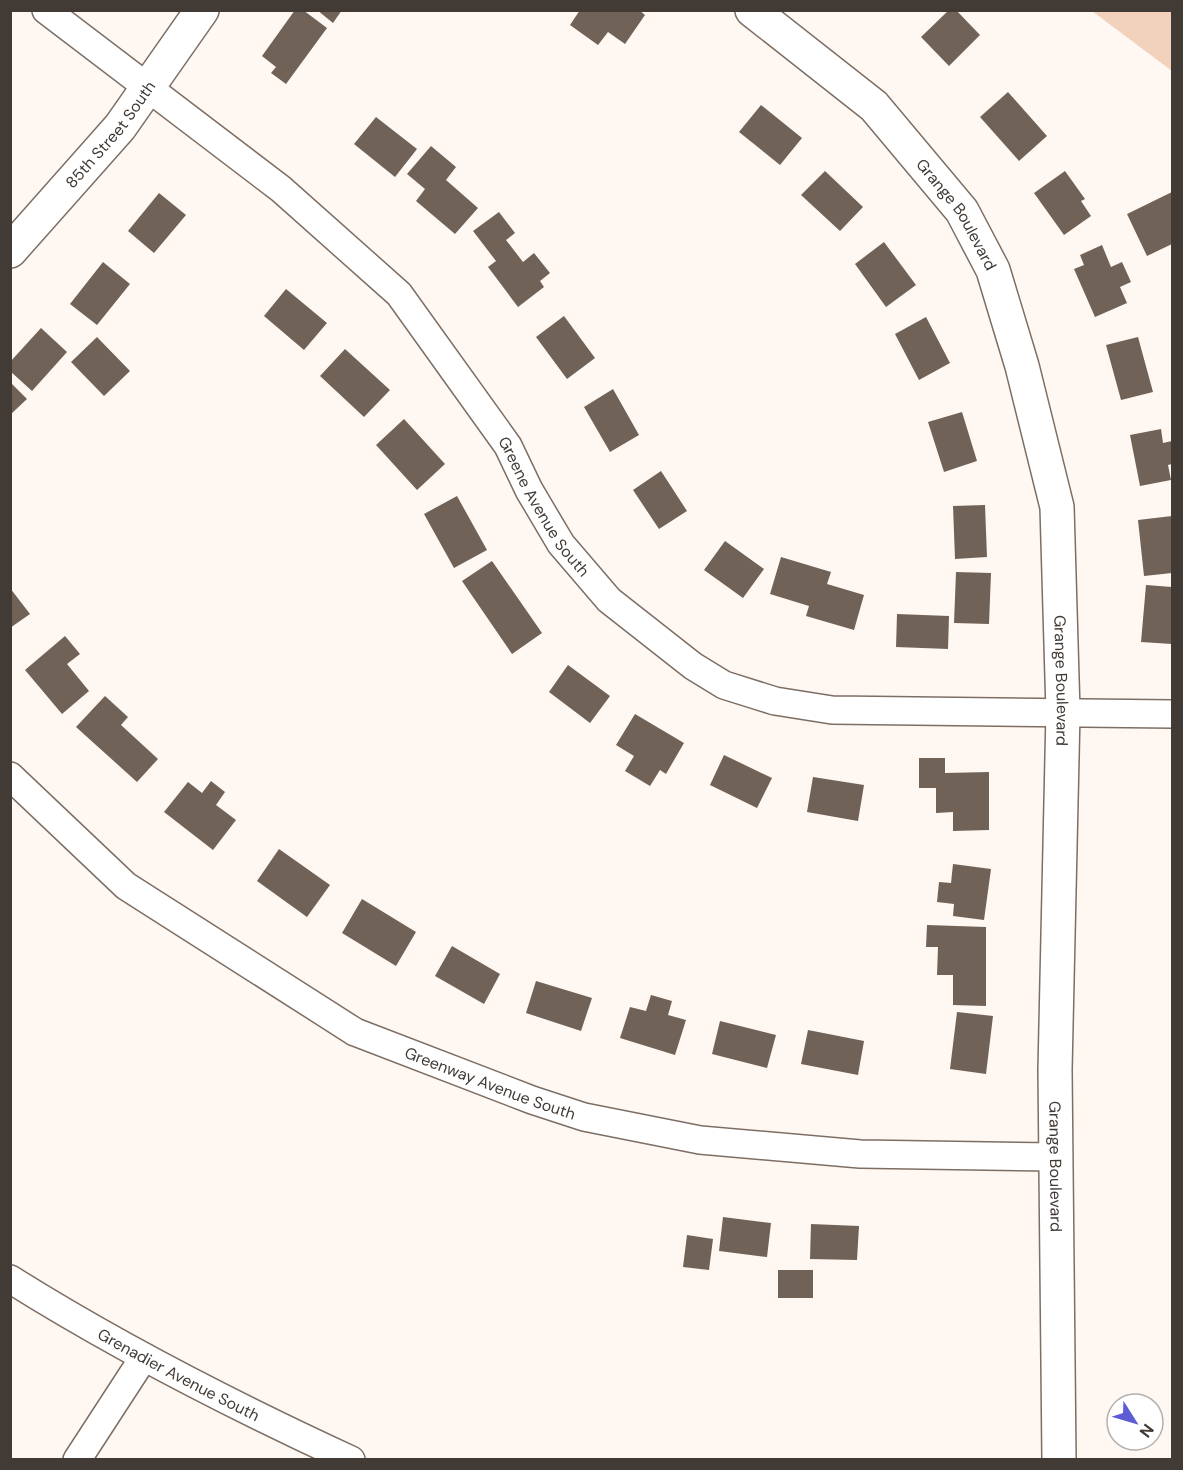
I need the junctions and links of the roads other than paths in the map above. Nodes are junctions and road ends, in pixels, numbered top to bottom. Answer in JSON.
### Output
{"nodes":[{"id":1,"x":46,"y":10,"type":"edge"},
{"id":2,"x":202,"y":10,"type":"edge"},
{"id":3,"x":752,"y":10,"type":"edge"},
{"id":4,"x":145,"y":88,"type":"junction"},
{"id":5,"x":10,"y":250,"type":"edge"},
{"id":6,"x":1063,"y":712,"type":"junction"},
{"id":7,"x":1173,"y":714,"type":"edge"},
{"id":8,"x":10,"y":776,"type":"edge"},
{"id":9,"x":1056,"y":1157,"type":"junction"},
{"id":10,"x":10,"y":1279,"type":"edge"},
{"id":11,"x":144,"y":1357,"type":"junction"},
{"id":12,"x":77,"y":1460,"type":"edge"},
{"id":13,"x":351,"y":1460,"type":"edge"},
{"id":14,"x":1059,"y":1460,"type":"edge"}],
"edges":[{"from":1,"to":4,"type":"street","name":"Greene Avenue South"},
{"from":2,"to":4,"type":"street","name":"85th Street South"},
{"from":3,"to":6,"type":"street","name":"Grange Boulevard"},
{"from":4,"to":5,"type":"street","name":"85th Street South"},
{"from":4,"to":6,"type":"street","name":"Greene Avenue South"},
{"from":6,"to":7,"type":"street","name":"Greene Avenue South"},
{"from":6,"to":9,"type":"street","name":"Grange Boulevard"},
{"from":8,"to":9,"type":"street","name":"Greenway Avenue South"},
{"from":9,"to":14,"type":"street","name":"Grange Boulevard"},
{"from":10,"to":11,"type":"street","name":"Grenadier Avenue South"},
{"from":11,"to":12,"type":"street"},
{"from":11,"to":13,"type":"street","name":"Grenadier Avenue South"}]}
